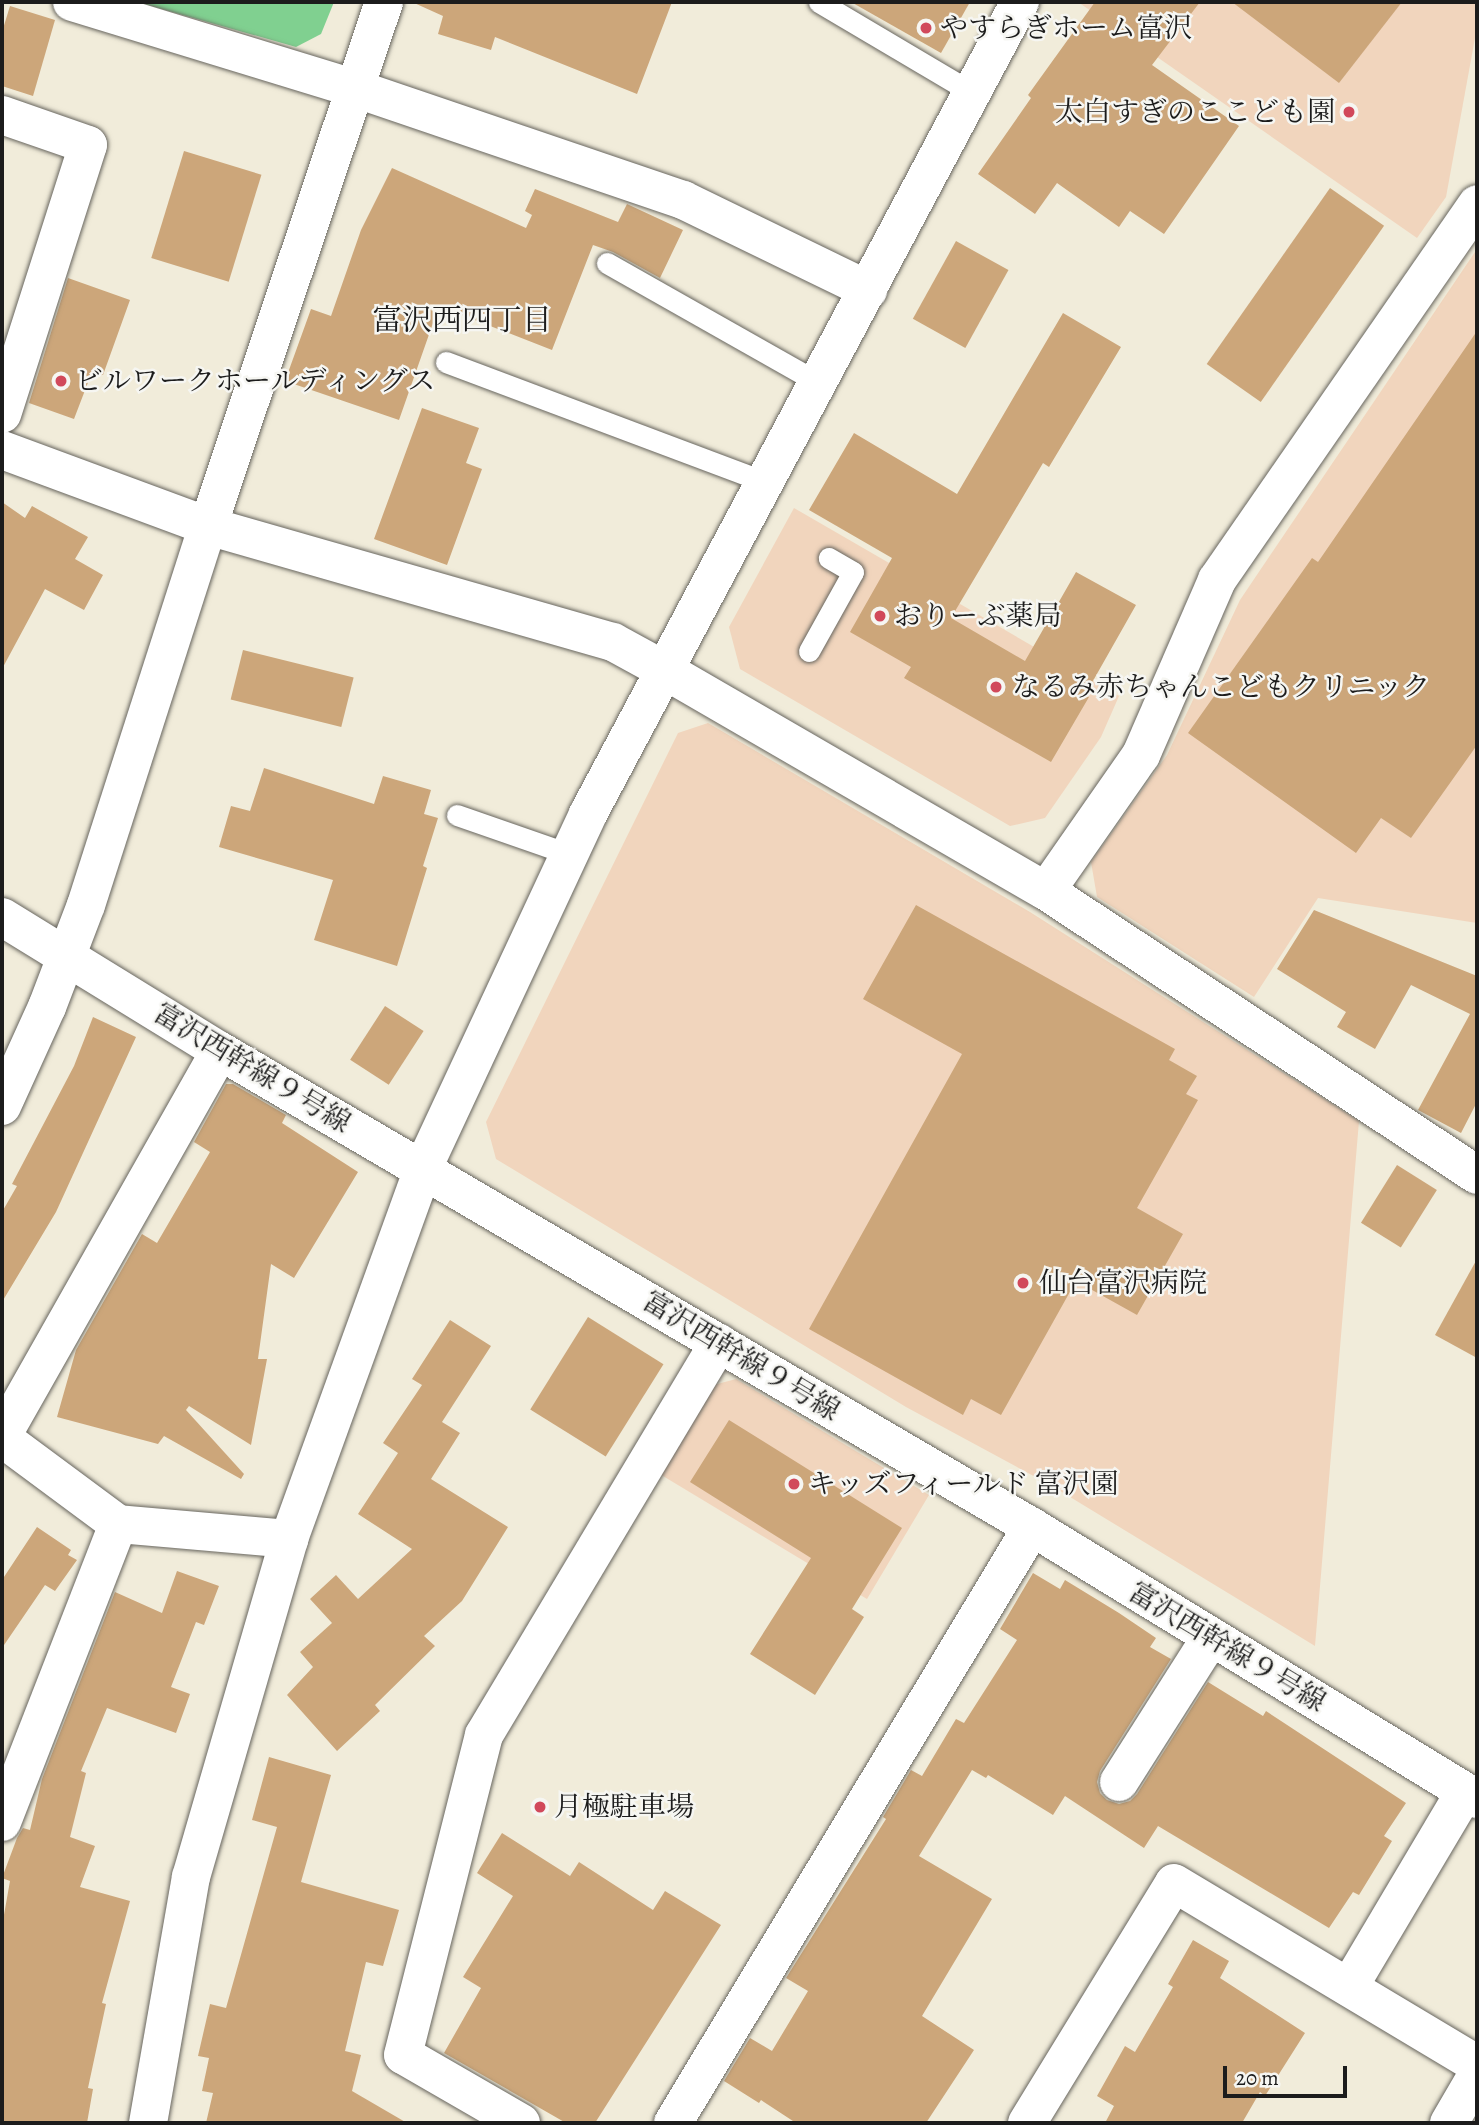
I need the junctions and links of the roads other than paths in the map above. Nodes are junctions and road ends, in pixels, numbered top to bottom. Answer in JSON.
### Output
{"nodes":[{"id":1,"x":72,"y":2,"type":"edge"},
{"id":2,"x":384,"y":2,"type":"edge"},
{"id":3,"x":819,"y":2,"type":"edge"},
{"id":4,"x":1020,"y":2,"type":"edge"},
{"id":5,"x":354,"y":88,"type":"junction"},
{"id":6,"x":971,"y":92,"type":"junction"},
{"id":7,"x":2,"y":116,"type":"edge"},
{"id":8,"x":1477,"y":204,"type":"edge"},
{"id":9,"x":607,"y":263,"type":"dead end"},
{"id":10,"x":868,"y":290,"type":"junction"},
{"id":11,"x":446,"y":362,"type":"dead end"},
{"id":12,"x":819,"y":383,"type":"junction"},
{"id":13,"x":2,"y":414,"type":"edge"},
{"id":14,"x":2,"y":450,"type":"edge"},
{"id":15,"x":766,"y":482,"type":"junction"},
{"id":16,"x":208,"y":526,"type":"junction"},
{"id":17,"x":829,"y":558,"type":"dead end"},
{"id":18,"x":809,"y":650,"type":"dead end"},
{"id":19,"x":666,"y":671,"type":"junction"},
{"id":20,"x":457,"y":815,"type":"dead end"},
{"id":21,"x":569,"y":854,"type":"junction"},
{"id":22,"x":1046,"y":891,"type":"junction"},
{"id":23,"x":2,"y":917,"type":"edge"},
{"id":24,"x":67,"y":957,"type":"junction"},
{"id":25,"x":220,"y":1051,"type":"junction"},
{"id":26,"x":2,"y":1106,"type":"edge"},
{"id":27,"x":423,"y":1168,"type":"junction"},
{"id":28,"x":1477,"y":1175,"type":"edge"},
{"id":29,"x":719,"y":1343,"type":"junction"},
{"id":30,"x":2,"y":1437,"type":"edge"},
{"id":31,"x":118,"y":1524,"type":"junction"},
{"id":32,"x":1032,"y":1527,"type":"junction"},
{"id":33,"x":289,"y":1539,"type":"junction"},
{"id":34,"x":1211,"y":1637,"type":"junction"},
{"id":35,"x":1119,"y":1782,"type":"dead end"},
{"id":36,"x":1473,"y":1787,"type":"edge"},
{"id":37,"x":2,"y":1822,"type":"edge"},
{"id":38,"x":1349,"y":1987,"type":"junction"},
{"id":39,"x":1477,"y":2064,"type":"edge"},
{"id":40,"x":1477,"y":2075,"type":"edge"},
{"id":41,"x":148,"y":2123,"type":"edge"},
{"id":42,"x":522,"y":2123,"type":"edge"},
{"id":43,"x":673,"y":2123,"type":"edge"},
{"id":44,"x":1027,"y":2123,"type":"edge"},
{"id":45,"x":1449,"y":2123,"type":"edge"}],
"edges":[{"from":1,"to":5,"type":"street"},
{"from":2,"to":5,"type":"street"},
{"from":3,"to":6,"type":"lane"},
{"from":4,"to":6,"type":"street"},
{"from":5,"to":10,"type":"street"},
{"from":5,"to":16,"type":"street"},
{"from":6,"to":10,"type":"street"},
{"from":7,"to":13,"type":"street"},
{"from":8,"to":22,"type":"street"},
{"from":9,"to":12,"type":"lane"},
{"from":10,"to":12,"type":"street"},
{"from":11,"to":15,"type":"lane"},
{"from":12,"to":15,"type":"street"},
{"from":14,"to":16,"type":"street"},
{"from":15,"to":19,"type":"street"},
{"from":16,"to":19,"type":"street"},
{"from":16,"to":24,"type":"street"},
{"from":17,"to":18,"type":"lane"},
{"from":19,"to":21,"type":"street"},
{"from":19,"to":22,"type":"street"},
{"from":20,"to":21,"type":"lane"},
{"from":21,"to":27,"type":"street"},
{"from":22,"to":28,"type":"street"},
{"from":23,"to":24,"type":"street","name":"富沢西幹線９号線"},
{"from":24,"to":25,"type":"street","name":"富沢西幹線９号線"},
{"from":24,"to":26,"type":"street"},
{"from":25,"to":27,"type":"street","name":"富沢西幹線９号線"},
{"from":25,"to":30,"type":"street"},
{"from":27,"to":29,"type":"street","name":"富沢西幹線９号線"},
{"from":27,"to":33,"type":"street"},
{"from":29,"to":32,"type":"street","name":"富沢西幹線９号線"},
{"from":29,"to":42,"type":"street"},
{"from":30,"to":31,"type":"street"},
{"from":31,"to":33,"type":"street"},
{"from":31,"to":37,"type":"street"},
{"from":32,"to":34,"type":"street","name":"富沢西幹線９号線"},
{"from":32,"to":43,"type":"street"},
{"from":33,"to":41,"type":"street"},
{"from":34,"to":35,"type":"street"},
{"from":34,"to":36,"type":"street","name":"富沢西幹線９号線"},
{"from":36,"to":38,"type":"street"},
{"from":38,"to":39,"type":"street"},
{"from":38,"to":44,"type":"street"},
{"from":40,"to":45,"type":"street"}]}
